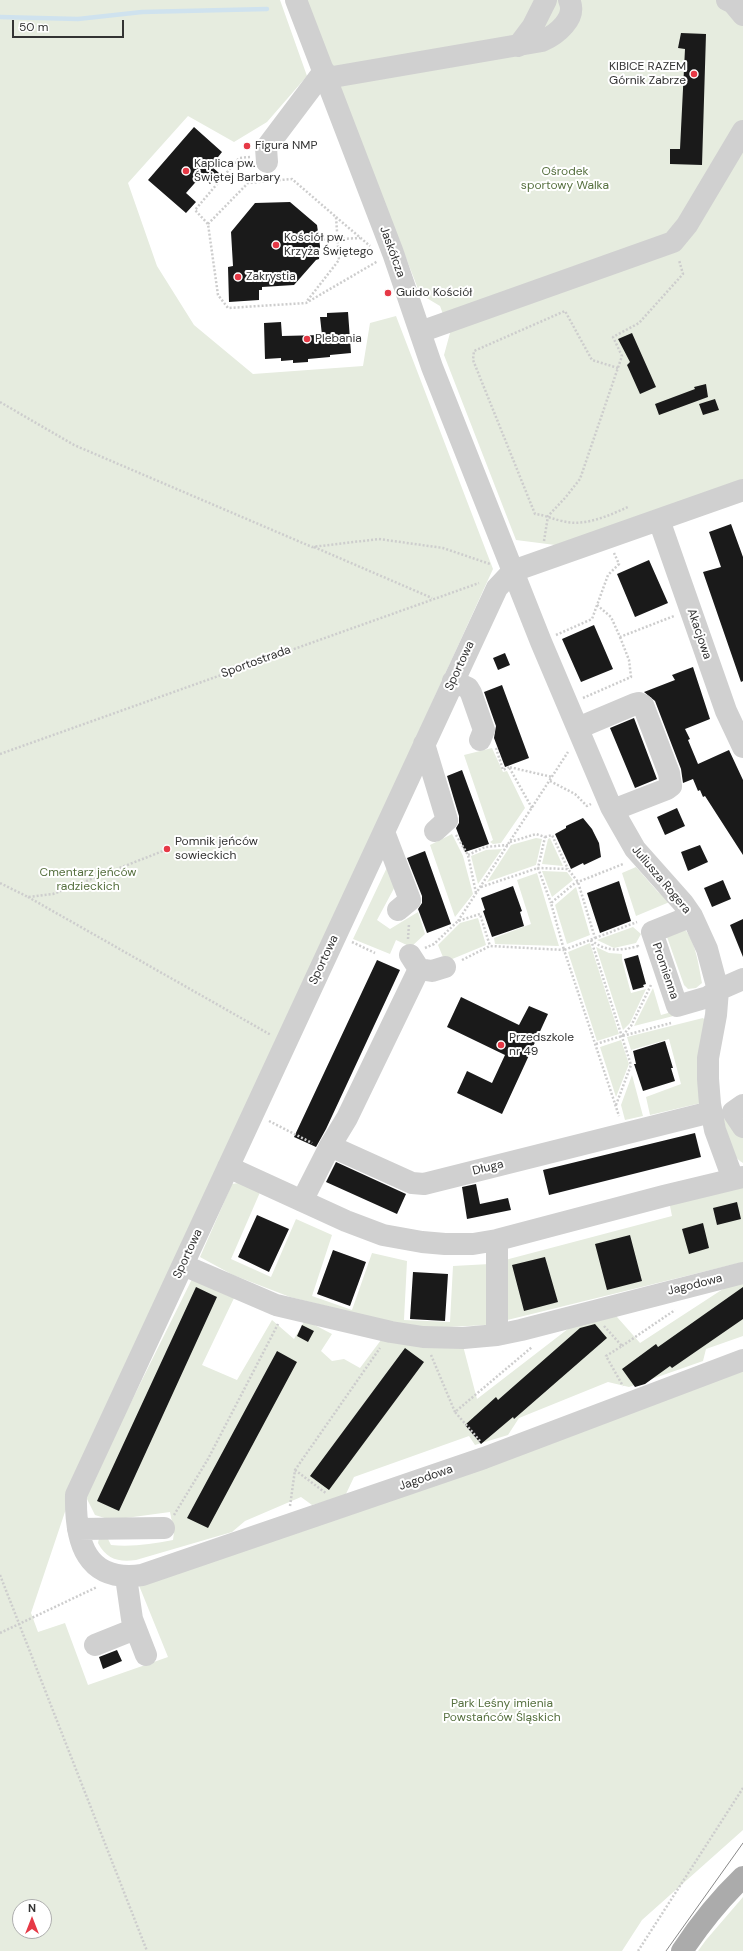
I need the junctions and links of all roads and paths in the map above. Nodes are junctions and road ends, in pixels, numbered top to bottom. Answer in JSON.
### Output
{"nodes":[{"id":1,"x":296,"y":0,"type":"edge"},
{"id":2,"x":546,"y":0,"type":"edge"},
{"id":3,"x":569,"y":0,"type":"edge"},
{"id":4,"x":727,"y":0,"type":"edge"},
{"id":5,"x":743,"y":15,"type":"edge"},
{"id":6,"x":518,"y":46,"type":"junction"},
{"id":7,"x":325,"y":75,"type":"junction"},
{"id":8,"x":743,"y":131,"type":"edge"},
{"id":9,"x":266,"y":159,"type":"joint"},
{"id":10,"x":208,"y":224,"type":"junction"},
{"id":11,"x":360,"y":238,"type":"dead end"},
{"id":12,"x":319,"y":240,"type":"dead end"},
{"id":13,"x":673,"y":242,"type":"junction"},
{"id":14,"x":393,"y":253,"type":"junction"},
{"id":15,"x":306,"y":303,"type":"junction"},
{"id":16,"x":420,"y":332,"type":"junction"},
{"id":17,"x":618,"y":368,"type":"junction"},
{"id":18,"x":0,"y":402,"type":"edge"},
{"id":19,"x":743,"y":490,"type":"edge"},
{"id":20,"x":628,"y":507,"type":"dead end"},
{"id":21,"x":548,"y":516,"type":"junction"},
{"id":22,"x":659,"y":520,"type":"junction"},
{"id":23,"x":608,"y":538,"type":"junction"},
{"id":24,"x":544,"y":543,"type":"dead end"},
{"id":25,"x":312,"y":547,"type":"junction"},
{"id":26,"x":513,"y":571,"type":"junction"},
{"id":27,"x":481,"y":582,"type":"dead end"},
{"id":28,"x":433,"y":598,"type":"junction"},
{"id":29,"x":597,"y":605,"type":"junction"},
{"id":30,"x":691,"y":610,"type":"junction"},
{"id":31,"x":620,"y":637,"type":"junction"},
{"id":32,"x":541,"y":642,"type":"junction"},
{"id":33,"x":453,"y":681,"type":"junction"},
{"id":34,"x":568,"y":704,"type":"junction"},
{"id":35,"x":579,"y":731,"type":"junction"},
{"id":36,"x":482,"y":735,"type":"joint"},
{"id":37,"x":424,"y":744,"type":"junction"},
{"id":38,"x":743,"y":747,"type":"edge"},
{"id":39,"x":0,"y":754,"type":"edge"},
{"id":40,"x":509,"y":767,"type":"junction"},
{"id":41,"x":552,"y":777,"type":"junction"},
{"id":42,"x":550,"y":781,"type":"junction"},
{"id":43,"x":610,"y":803,"type":"junction"},
{"id":44,"x":532,"y":808,"type":"junction"},
{"id":45,"x":441,"y":826,"type":"joint"},
{"id":46,"x":384,"y":832,"type":"junction"},
{"id":47,"x":545,"y":837,"type":"junction"},
{"id":48,"x":509,"y":844,"type":"junction"},
{"id":49,"x":163,"y":851,"type":"dead end"},
{"id":50,"x":468,"y":855,"type":"junction"},
{"id":51,"x":640,"y":857,"type":"junction"},
{"id":52,"x":538,"y":868,"type":"junction"},
{"id":53,"x":568,"y":869,"type":"junction"},
{"id":54,"x":578,"y":882,"type":"junction"},
{"id":55,"x":0,"y":883,"type":"edge"},
{"id":56,"x":480,"y":887,"type":"junction"},
{"id":57,"x":476,"y":894,"type":"junction"},
{"id":58,"x":28,"y":897,"type":"junction"},
{"id":59,"x":551,"y":903,"type":"junction"},
{"id":60,"x":404,"y":905,"type":"joint"},
{"id":61,"x":692,"y":916,"type":"junction"},
{"id":62,"x":458,"y":921,"type":"junction"},
{"id":63,"x":349,"y":940,"type":"dead end"},
{"id":64,"x":591,"y":940,"type":"junction"},
{"id":65,"x":490,"y":946,"type":"junction"},
{"id":66,"x":564,"y":950,"type":"junction"},
{"id":67,"x":375,"y":952,"type":"dead end"},
{"id":68,"x":640,"y":952,"type":"dead end"},
{"id":69,"x":415,"y":962,"type":"junction"},
{"id":70,"x":445,"y":968,"type":"joint"},
{"id":71,"x":743,"y":978,"type":"edge"},
{"id":72,"x":656,"y":981,"type":"junction"},
{"id":73,"x":718,"y":990,"type":"junction"},
{"id":74,"x":673,"y":1023,"type":"dead end"},
{"id":75,"x":272,"y":1035,"type":"dead end"},
{"id":76,"x":622,"y":1036,"type":"junction"},
{"id":77,"x":596,"y":1044,"type":"junction"},
{"id":78,"x":743,"y":1105,"type":"edge"},
{"id":79,"x":616,"y":1106,"type":"junction"},
{"id":80,"x":711,"y":1112,"type":"junction"},
{"id":81,"x":265,"y":1119,"type":"dead end"},
{"id":82,"x":743,"y":1127,"type":"edge"},
{"id":83,"x":625,"y":1134,"type":"junction"},
{"id":84,"x":328,"y":1148,"type":"junction"},
{"id":85,"x":228,"y":1167,"type":"junction"},
{"id":86,"x":738,"y":1178,"type":"edge"},
{"id":87,"x":302,"y":1201,"type":"junction"},
{"id":88,"x":497,"y":1240,"type":"junction"},
{"id":89,"x":183,"y":1265,"type":"junction"},
{"id":90,"x":743,"y":1273,"type":"edge"},
{"id":91,"x":286,"y":1308,"type":"junction"},
{"id":92,"x":591,"y":1311,"type":"junction"},
{"id":93,"x":401,"y":1334,"type":"junction"},
{"id":94,"x":496,"y":1335,"type":"junction"},
{"id":95,"x":537,"y":1343,"type":"dead end"},
{"id":96,"x":743,"y":1360,"type":"edge"},
{"id":97,"x":632,"y":1402,"type":"junction"},
{"id":98,"x":455,"y":1412,"type":"junction"},
{"id":99,"x":491,"y":1455,"type":"junction"},
{"id":100,"x":295,"y":1470,"type":"junction"},
{"id":101,"x":338,"y":1508,"type":"junction"},
{"id":102,"x":290,"y":1524,"type":"junction"},
{"id":103,"x":164,"y":1528,"type":"joint"},
{"id":104,"x":78,"y":1530,"type":"junction"},
{"id":105,"x":0,"y":1575,"type":"edge"},
{"id":106,"x":116,"y":1575,"type":"junction"},
{"id":107,"x":20,"y":1625,"type":"junction"},
{"id":108,"x":135,"y":1629,"type":"junction"},
{"id":109,"x":0,"y":1633,"type":"edge"},
{"id":110,"x":95,"y":1645,"type":"dead end"},
{"id":111,"x":146,"y":1655,"type":"dead end"},
{"id":112,"x":743,"y":1788,"type":"edge"},
{"id":113,"x":743,"y":1876,"type":"edge"},
{"id":114,"x":147,"y":1951,"type":"edge"},
{"id":115,"x":638,"y":1951,"type":"edge"},
{"id":116,"x":682,"y":1951,"type":"edge"}],
"edges":[{"from":1,"to":7,"type":"street","name":"Jaskółcza"},
{"from":2,"to":6,"type":"street"},
{"from":3,"to":6,"type":"street"},
{"from":4,"to":5,"type":"street"},
{"from":6,"to":7,"type":"street"},
{"from":7,"to":9,"type":"street"},
{"from":7,"to":14,"type":"street","name":"Jaskółcza"},
{"from":8,"to":13,"type":"street"},
{"from":9,"to":10,"type":"path"},
{"from":10,"to":15,"type":"path"},
{"from":10,"to":15,"type":"path"},
{"from":11,"to":12,"type":"path"},
{"from":13,"to":16,"type":"street"},
{"from":13,"to":17,"type":"path"},
{"from":14,"to":15,"type":"path"},
{"from":14,"to":16,"type":"street","name":"Jaskółcza"},
{"from":16,"to":26,"type":"street","name":"Jaskółcza"},
{"from":17,"to":21,"type":"path"},
{"from":17,"to":21,"type":"path"},
{"from":18,"to":25,"type":"path"},
{"from":19,"to":22,"type":"street","name":"Sportowa"},
{"from":20,"to":21,"type":"path"},
{"from":21,"to":24,"type":"path"},
{"from":22,"to":23,"type":"street","name":"Sportowa"},
{"from":22,"to":30,"type":"street","name":"Akacjowa"},
{"from":23,"to":26,"type":"street","name":"Sportowa"},
{"from":23,"to":29,"type":"path"},
{"from":25,"to":26,"type":"path"},
{"from":25,"to":28,"type":"path"},
{"from":26,"to":32,"type":"street","name":"Juliusza Rogera"},
{"from":26,"to":33,"type":"street","name":"Sportowa"},
{"from":27,"to":28,"type":"path","name":"Sportostrada"},
{"from":28,"to":39,"type":"path","name":"Sportostrada"},
{"from":29,"to":31,"type":"path"},
{"from":29,"to":32,"type":"path"},
{"from":30,"to":31,"type":"path"},
{"from":30,"to":38,"type":"street","name":"Akacjowa"},
{"from":31,"to":34,"type":"path"},
{"from":32,"to":34,"type":"street","name":"Juliusza Rogera"},
{"from":33,"to":36,"type":"street"},
{"from":33,"to":37,"type":"street","name":"Sportowa"},
{"from":34,"to":35,"type":"street","name":"Juliusza Rogera"},
{"from":35,"to":41,"type":"path"},
{"from":35,"to":43,"type":"street","name":"Juliusza Rogera"},
{"from":35,"to":43,"type":"street"},
{"from":36,"to":40,"type":"path"},
{"from":37,"to":45,"type":"street"},
{"from":37,"to":46,"type":"street","name":"Sportowa"},
{"from":40,"to":41,"type":"path"},
{"from":40,"to":44,"type":"path"},
{"from":41,"to":42,"type":"path"},
{"from":42,"to":43,"type":"path"},
{"from":42,"to":44,"type":"path"},
{"from":43,"to":51,"type":"street","name":"Juliusza Rogera"},
{"from":44,"to":48,"type":"path"},
{"from":45,"to":50,"type":"path"},
{"from":46,"to":60,"type":"street"},
{"from":46,"to":85,"type":"street","name":"Sportowa"},
{"from":47,"to":48,"type":"path"},
{"from":47,"to":52,"type":"path"},
{"from":47,"to":53,"type":"path"},
{"from":48,"to":50,"type":"path"},
{"from":48,"to":56,"type":"path"},
{"from":49,"to":58,"type":"path"},
{"from":50,"to":57,"type":"path"},
{"from":51,"to":54,"type":"path"},
{"from":51,"to":61,"type":"street","name":"Juliusza Rogera"},
{"from":52,"to":53,"type":"path"},
{"from":52,"to":56,"type":"path"},
{"from":52,"to":59,"type":"path"},
{"from":53,"to":54,"type":"path"},
{"from":54,"to":59,"type":"path"},
{"from":54,"to":64,"type":"path"},
{"from":55,"to":58,"type":"path"},
{"from":56,"to":57,"type":"path"},
{"from":57,"to":62,"type":"path"},
{"from":58,"to":75,"type":"path"},
{"from":59,"to":66,"type":"path"},
{"from":60,"to":69,"type":"path"},
{"from":61,"to":72,"type":"street","name":"Promienna"},
{"from":61,"to":73,"type":"street","name":"Juliusza Rogera"},
{"from":62,"to":65,"type":"path"},
{"from":62,"to":69,"type":"path"},
{"from":63,"to":67,"type":"path"},
{"from":64,"to":66,"type":"path"},
{"from":64,"to":68,"type":"path"},
{"from":64,"to":76,"type":"path"},
{"from":65,"to":66,"type":"path"},
{"from":65,"to":70,"type":"path"},
{"from":66,"to":77,"type":"path"},
{"from":69,"to":70,"type":"street"},
{"from":69,"to":84,"type":"street"},
{"from":71,"to":73,"type":"street","name":"Promienna"},
{"from":72,"to":73,"type":"street","name":"Promienna"},
{"from":72,"to":76,"type":"path"},
{"from":73,"to":80,"type":"street","name":"Juliusza Rogera"},
{"from":74,"to":76,"type":"path"},
{"from":76,"to":77,"type":"path"},
{"from":76,"to":79,"type":"path"},
{"from":77,"to":79,"type":"path"},
{"from":78,"to":82,"type":"street"},
{"from":79,"to":83,"type":"path"},
{"from":80,"to":83,"type":"street","name":"Długa"},
{"from":80,"to":86,"type":"street","name":"Juliusza Rogera"},
{"from":81,"to":84,"type":"path"},
{"from":83,"to":84,"type":"street","name":"Długa"},
{"from":84,"to":87,"type":"street"},
{"from":85,"to":87,"type":"street"},
{"from":85,"to":89,"type":"street","name":"Sportowa"},
{"from":86,"to":88,"type":"street"},
{"from":87,"to":88,"type":"street"},
{"from":88,"to":94,"type":"street"},
{"from":89,"to":91,"type":"street","name":"Jagodowa"},
{"from":89,"to":104,"type":"street","name":"Sportowa"},
{"from":90,"to":92,"type":"street","name":"Jagodowa"},
{"from":91,"to":93,"type":"street","name":"Jagodowa"},
{"from":91,"to":103,"type":"path"},
{"from":92,"to":94,"type":"street","name":"Jagodowa"},
{"from":92,"to":97,"type":"path"},
{"from":93,"to":94,"type":"street","name":"Jagodowa"},
{"from":93,"to":98,"type":"path"},
{"from":93,"to":100,"type":"path"},
{"from":95,"to":98,"type":"path"},
{"from":96,"to":97,"type":"street","name":"Jagodowa"},
{"from":97,"to":99,"type":"street","name":"Jagodowa"},
{"from":98,"to":99,"type":"path"},
{"from":99,"to":101,"type":"street","name":"Jagodowa"},
{"from":100,"to":101,"type":"path"},
{"from":100,"to":102,"type":"path"},
{"from":101,"to":102,"type":"street","name":"Jagodowa"},
{"from":102,"to":106,"type":"street","name":"Jagodowa"},
{"from":103,"to":104,"type":"street"},
{"from":104,"to":106,"type":"street","name":"Sportowa"},
{"from":105,"to":107,"type":"path"},
{"from":106,"to":107,"type":"path"},
{"from":106,"to":108,"type":"street"},
{"from":107,"to":109,"type":"path"},
{"from":107,"to":114,"type":"path"},
{"from":108,"to":110,"type":"street"},
{"from":108,"to":111,"type":"street"},
{"from":112,"to":115,"type":"path"},
{"from":113,"to":116,"type":"main road"}]}
